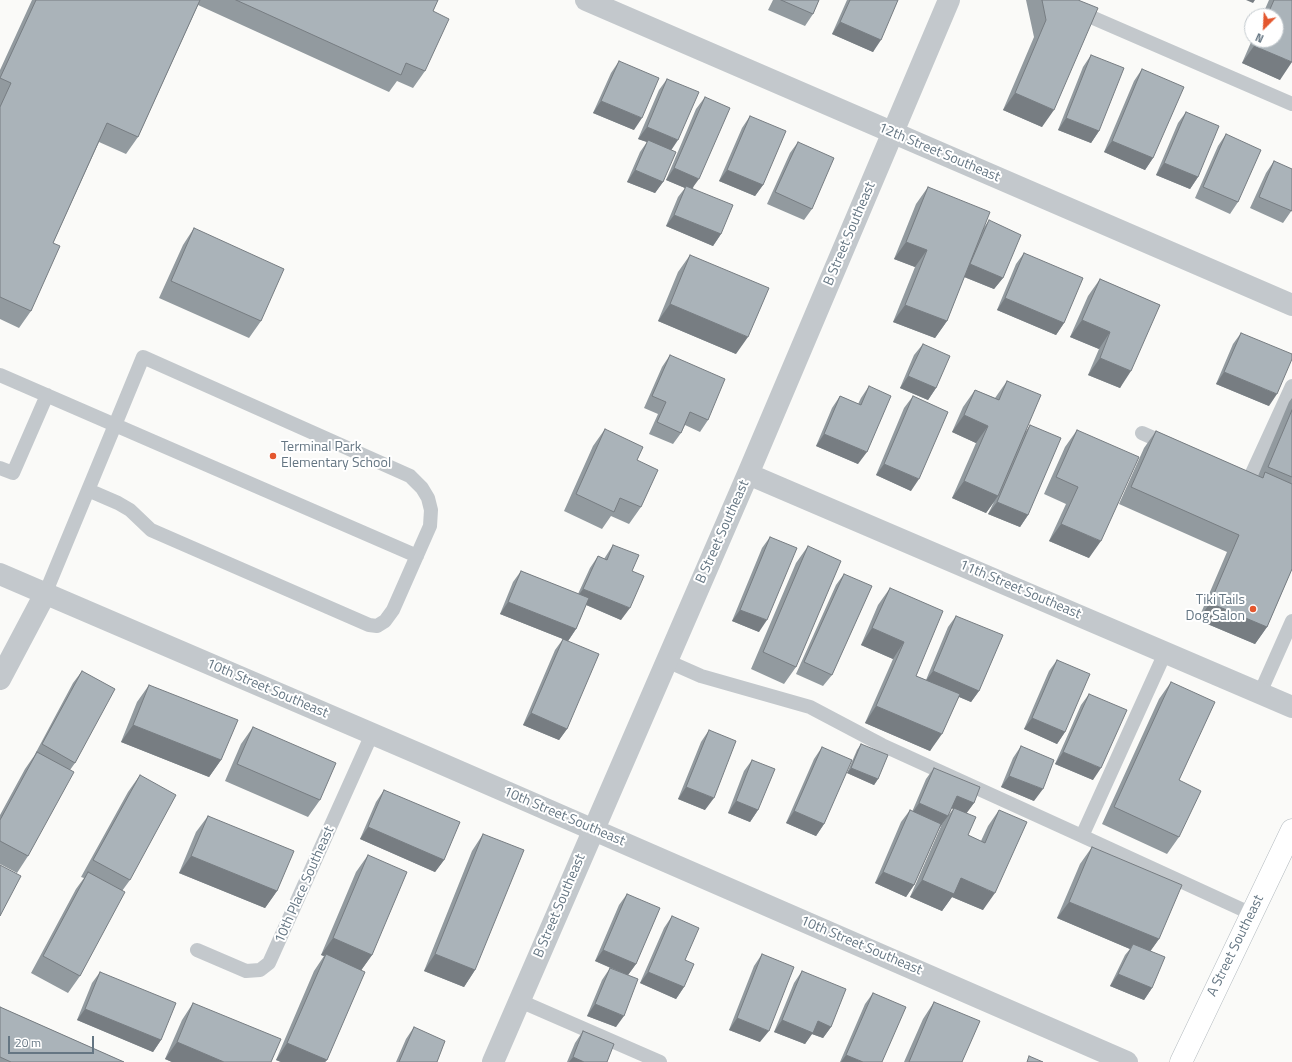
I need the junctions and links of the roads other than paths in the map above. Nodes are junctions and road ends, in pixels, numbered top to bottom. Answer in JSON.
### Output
{"nodes":[{"id":1,"x":586,"y":0,"type":"edge"},
{"id":2,"x":949,"y":0,"type":"edge"},
{"id":3,"x":1052,"y":0,"type":"edge"},
{"id":4,"x":1292,"y":104,"type":"edge"},
{"id":5,"x":892,"y":133,"type":"junction"},
{"id":6,"x":1292,"y":305,"type":"edge"},
{"id":7,"x":0,"y":374,"type":"edge"},
{"id":8,"x":1292,"y":386,"type":"edge"},
{"id":9,"x":47,"y":395,"type":"junction"},
{"id":10,"x":115,"y":425,"type":"junction"},
{"id":11,"x":1142,"y":433,"type":"dead end"},
{"id":12,"x":1178,"y":449,"type":"edge"},
{"id":13,"x":0,"y":468,"type":"edge"},
{"id":14,"x":1227,"y":472,"type":"edge"},
{"id":15,"x":748,"y":474,"type":"junction"},
{"id":16,"x":88,"y":490,"type":"junction"},
{"id":17,"x":417,"y":556,"type":"junction"},
{"id":18,"x":0,"y":574,"type":"edge"},
{"id":19,"x":45,"y":594,"type":"junction"},
{"id":20,"x":1292,"y":621,"type":"edge"},
{"id":21,"x":1165,"y":653,"type":"junction"},
{"id":22,"x":667,"y":661,"type":"junction"},
{"id":23,"x":0,"y":679,"type":"edge"},
{"id":24,"x":1260,"y":693,"type":"junction"},
{"id":25,"x":1292,"y":707,"type":"edge"},
{"id":26,"x":372,"y":734,"type":"junction"},
{"id":27,"x":593,"y":830,"type":"junction"},
{"id":28,"x":1292,"y":830,"type":"edge"},
{"id":29,"x":1082,"y":836,"type":"junction"},
{"id":30,"x":1252,"y":914,"type":"junction"},
{"id":31,"x":197,"y":950,"type":"dead end"},
{"id":32,"x":520,"y":1001,"type":"junction"},
{"id":33,"x":493,"y":1062,"type":"edge"},
{"id":34,"x":660,"y":1062,"type":"edge"},
{"id":35,"x":1127,"y":1062,"type":"edge"},
{"id":36,"x":1181,"y":1062,"type":"edge"}],
"edges":[{"from":1,"to":5,"type":"street","name":"12th Street Southeast"},
{"from":2,"to":5,"type":"street","name":"B Street Southeast"},
{"from":3,"to":4,"type":"lane"},
{"from":5,"to":6,"type":"street","name":"12th Street Southeast"},
{"from":5,"to":15,"type":"street","name":"B Street Southeast"},
{"from":7,"to":9,"type":"lane"},
{"from":8,"to":14,"type":"lane"},
{"from":9,"to":10,"type":"lane"},
{"from":9,"to":13,"type":"lane"},
{"from":10,"to":16,"type":"lane"},
{"from":10,"to":17,"type":"lane"},
{"from":10,"to":17,"type":"lane"},
{"from":11,"to":12,"type":"lane"},
{"from":15,"to":21,"type":"street","name":"11th Street Southeast"},
{"from":15,"to":22,"type":"street","name":"B Street Southeast"},
{"from":16,"to":17,"type":"lane"},
{"from":16,"to":19,"type":"lane"},
{"from":18,"to":19,"type":"street","name":"10th Street Southeast"},
{"from":19,"to":23,"type":"street"},
{"from":19,"to":26,"type":"street","name":"10th Street Southeast"},
{"from":20,"to":24,"type":"lane"},
{"from":21,"to":24,"type":"street","name":"11th Street Southeast"},
{"from":21,"to":29,"type":"lane"},
{"from":22,"to":27,"type":"street","name":"B Street Southeast"},
{"from":22,"to":29,"type":"lane"},
{"from":24,"to":25,"type":"street","name":"11th Street Southeast"},
{"from":26,"to":27,"type":"street","name":"10th Street Southeast"},
{"from":26,"to":31,"type":"lane","name":"10th Place Southeast"},
{"from":27,"to":32,"type":"street","name":"B Street Southeast"},
{"from":27,"to":35,"type":"street","name":"10th Street Southeast"},
{"from":28,"to":30,"type":"main road","name":"A Street Southeast"},
{"from":29,"to":30,"type":"lane"},
{"from":30,"to":36,"type":"main road","name":"A Street Southeast"},
{"from":32,"to":33,"type":"street","name":"B Street Southeast"},
{"from":32,"to":34,"type":"lane"}]}
